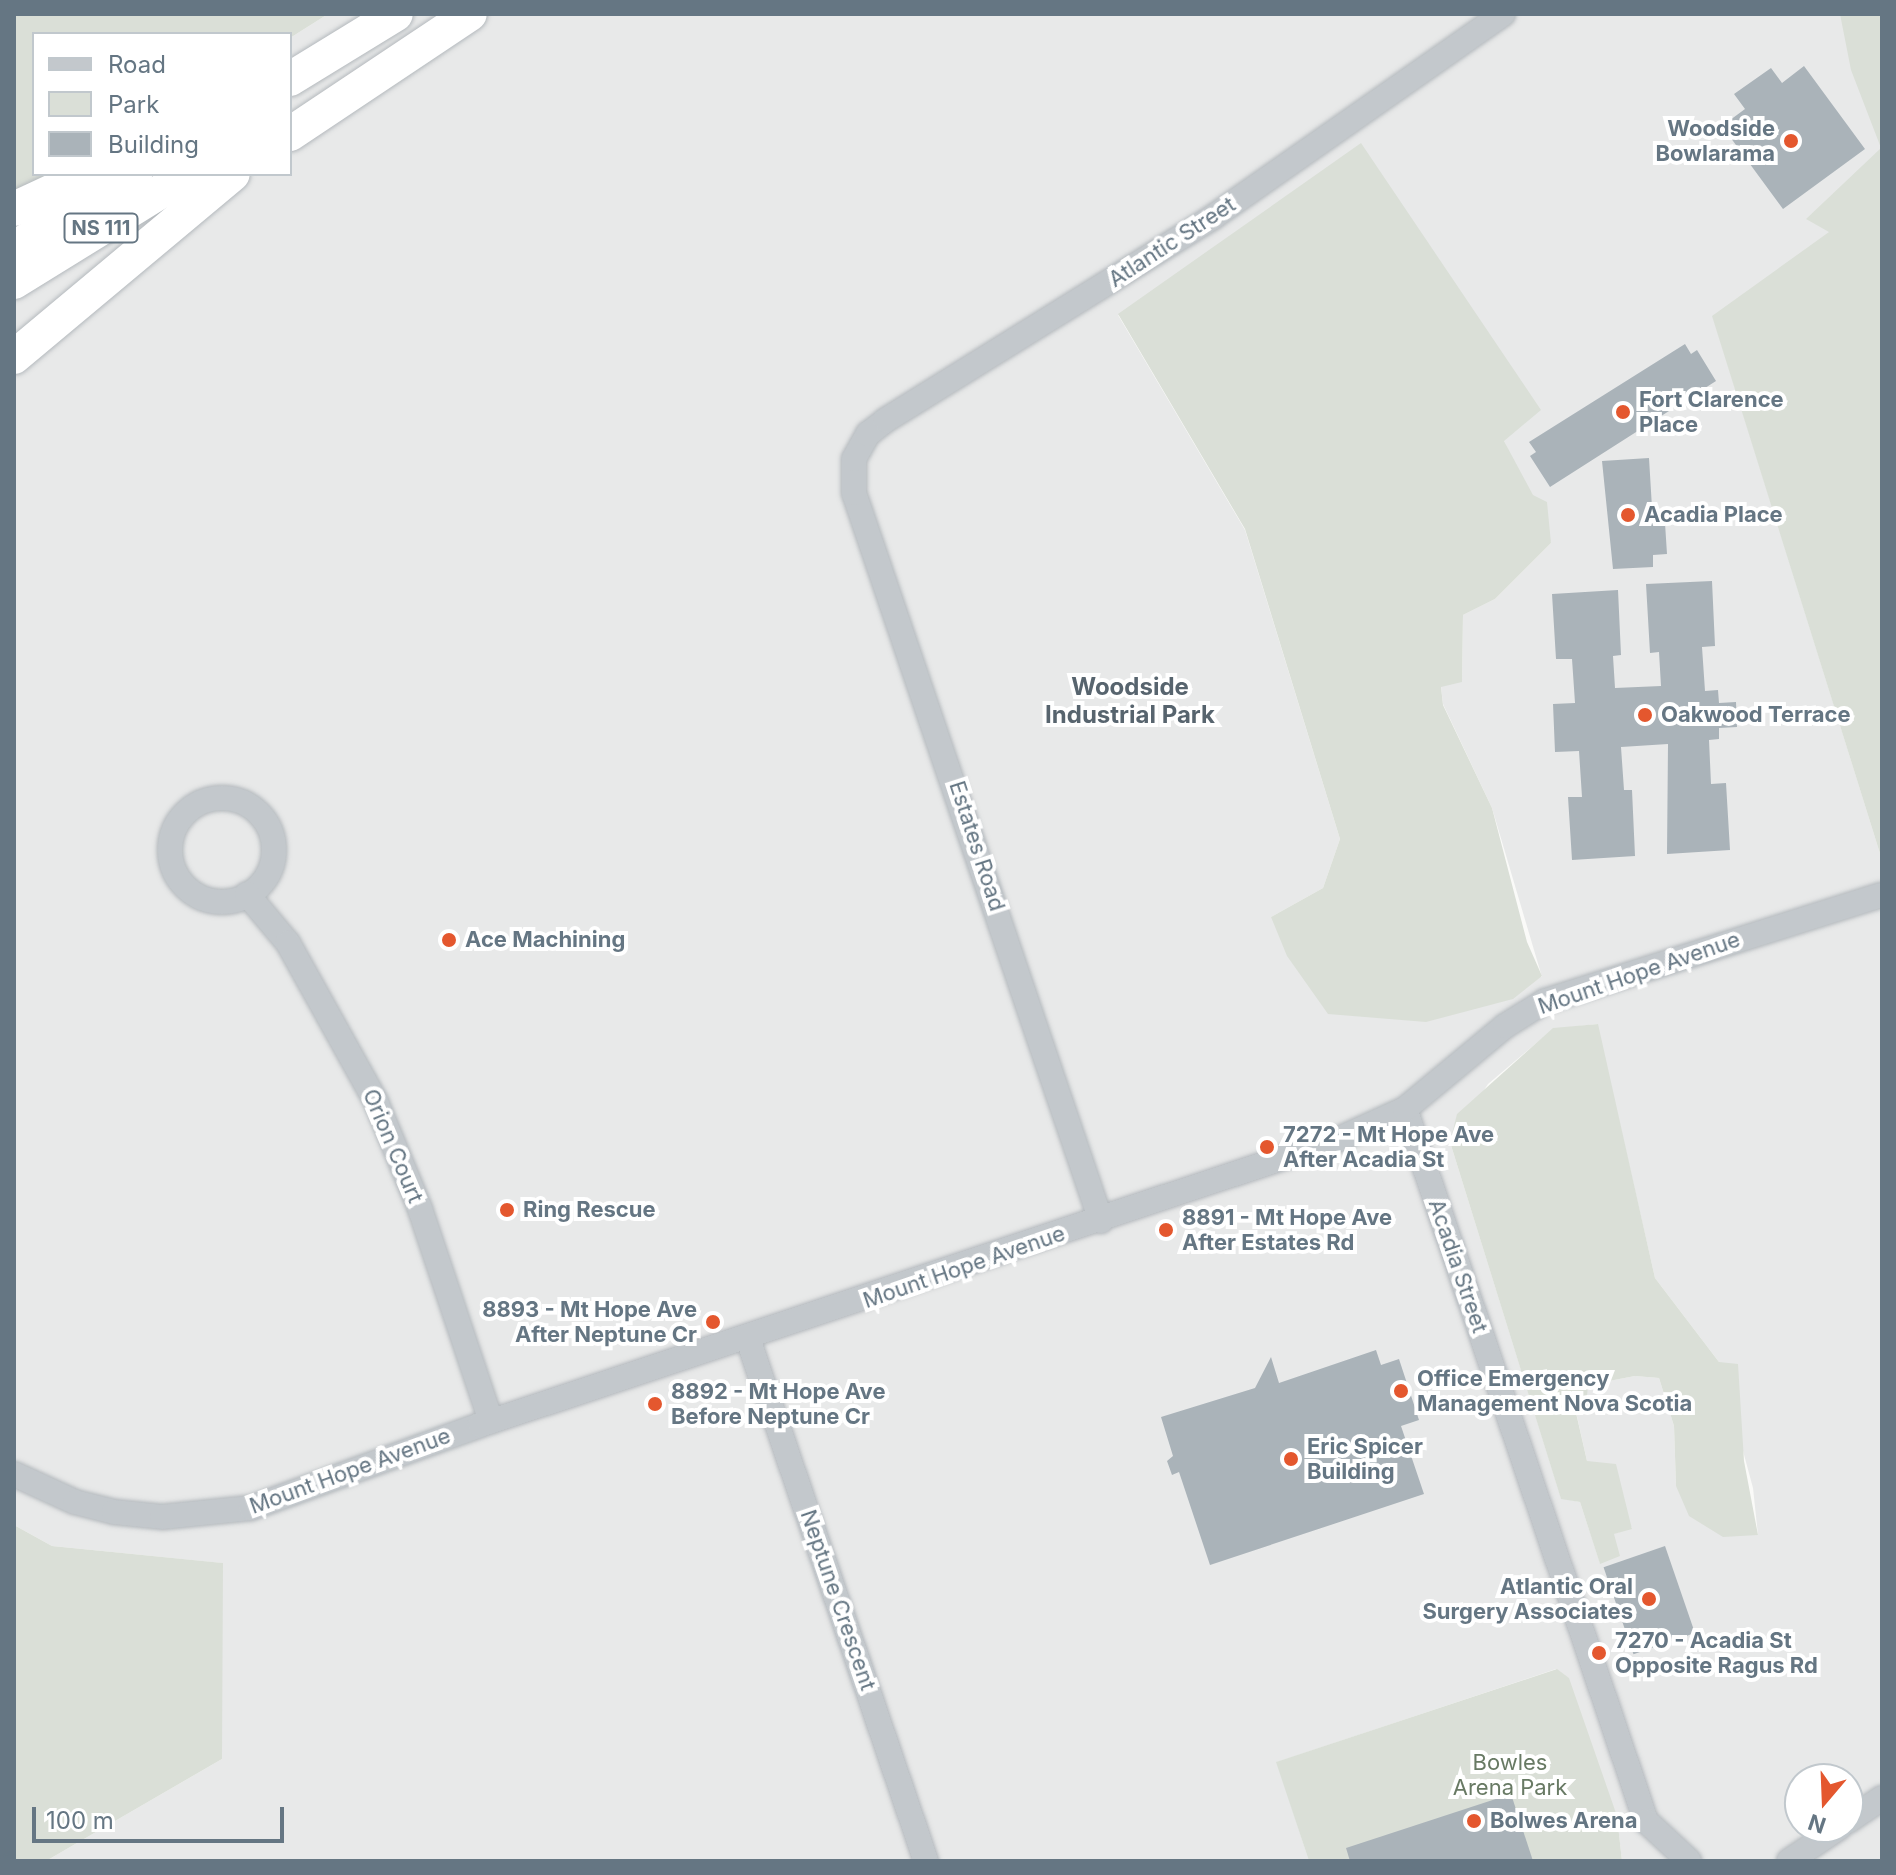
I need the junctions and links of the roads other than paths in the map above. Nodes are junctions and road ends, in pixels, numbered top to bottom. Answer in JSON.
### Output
{"nodes":[{"id":1,"x":373,"y":14,"type":"edge"},
{"id":2,"x":396,"y":14,"type":"edge"},
{"id":3,"x":452,"y":14,"type":"edge"},
{"id":4,"x":470,"y":14,"type":"edge"},
{"id":5,"x":1503,"y":14,"type":"edge"},
{"id":6,"x":292,"y":61,"type":"edge"},
{"id":7,"x":292,"y":78,"type":"edge"},
{"id":8,"x":292,"y":111,"type":"edge"},
{"id":9,"x":292,"y":133,"type":"edge"},
{"id":10,"x":85,"y":176,"type":"edge"},
{"id":11,"x":132,"y":176,"type":"edge"},
{"id":12,"x":186,"y":176,"type":"edge"},
{"id":13,"x":231,"y":176,"type":"edge"},
{"id":14,"x":14,"y":209,"type":"edge"},
{"id":15,"x":14,"y":248,"type":"edge"},
{"id":16,"x":14,"y":282,"type":"edge"},
{"id":17,"x":14,"y":357,"type":"edge"},
{"id":18,"x":851,"y":472,"type":"joint"},
{"id":19,"x":247,"y":894,"type":"junction"},
{"id":20,"x":1882,"y":895,"type":"edge"},
{"id":21,"x":1405,"y":1109,"type":"junction"},
{"id":22,"x":1101,"y":1221,"type":"junction"},
{"id":23,"x":748,"y":1339,"type":"junction"},
{"id":24,"x":491,"y":1421,"type":"junction"},
{"id":25,"x":14,"y":1474,"type":"edge"},
{"id":26,"x":1882,"y":1798,"type":"edge"},
{"id":27,"x":1864,"y":1810,"type":"edge"},
{"id":28,"x":1816,"y":1843,"type":"edge"},
{"id":29,"x":926,"y":1861,"type":"edge"},
{"id":30,"x":1689,"y":1861,"type":"edge"},
{"id":31,"x":1789,"y":1861,"type":"edge"}],
"edges":[{"from":1,"to":6,"type":"highway"},
{"from":2,"to":7,"type":"highway"},
{"from":3,"to":8,"type":"highway"},
{"from":4,"to":9,"type":"highway"},
{"from":5,"to":18,"type":"street","name":"Atlantic Street"},
{"from":10,"to":14,"type":"highway"},
{"from":11,"to":15,"type":"highway","number":"NS 111"},
{"from":12,"to":16,"type":"highway","number":"NS 111"},
{"from":13,"to":17,"type":"highway"},
{"from":18,"to":22,"type":"street","name":"Estates Road"},
{"from":19,"to":19,"type":"street"},
{"from":19,"to":24,"type":"street","name":"Orion Court"},
{"from":20,"to":21,"type":"street","name":"Mount Hope Avenue"},
{"from":21,"to":22,"type":"street","name":"Mount Hope Avenue"},
{"from":21,"to":30,"type":"street","name":"Acadia Street"},
{"from":22,"to":23,"type":"street","name":"Mount Hope Avenue"},
{"from":23,"to":24,"type":"street","name":"Mount Hope Avenue"},
{"from":23,"to":29,"type":"street","name":"Neptune Crescent"},
{"from":24,"to":25,"type":"street","name":"Mount Hope Avenue"},
{"from":26,"to":27,"type":"street"},
{"from":28,"to":31,"type":"street"}]}
